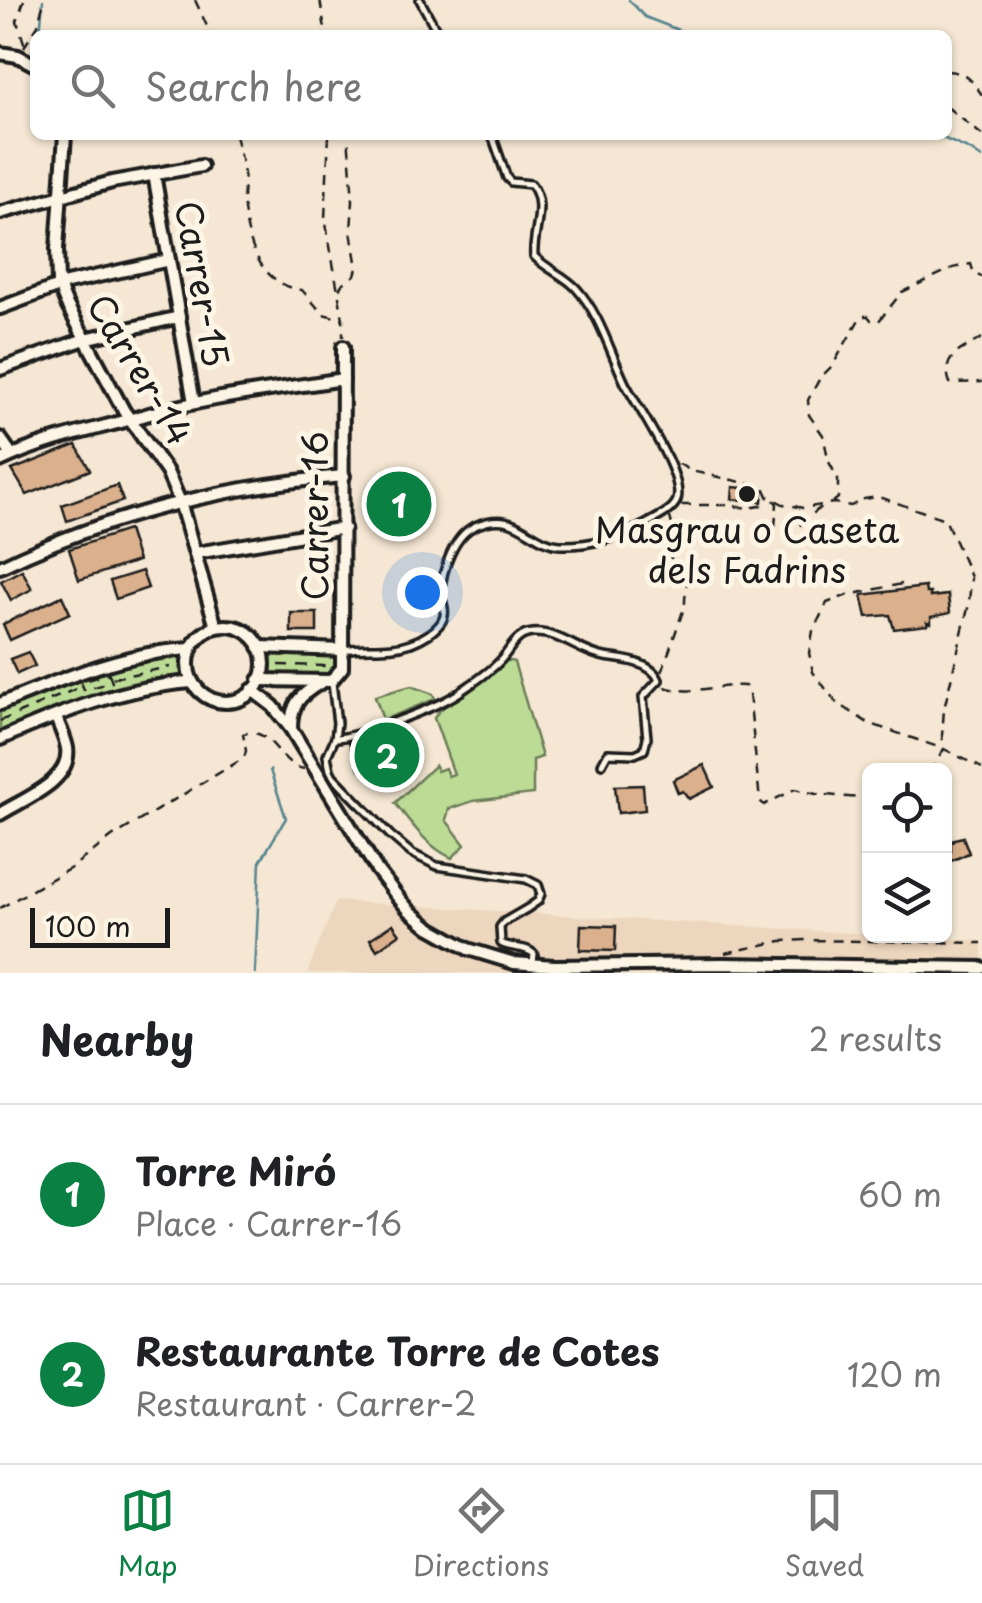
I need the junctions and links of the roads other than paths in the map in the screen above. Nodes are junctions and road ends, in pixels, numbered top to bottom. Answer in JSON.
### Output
{"nodes":[{"id":1,"x":420,"y":0,"type":"edge"},
{"id":2,"x":435,"y":30,"type":"edge"},
{"id":3,"x":0,"y":53,"type":"edge"},
{"id":4,"x":30,"y":62,"type":"edge"},
{"id":5,"x":65,"y":140,"type":"edge"},
{"id":6,"x":494,"y":140,"type":"edge"},
{"id":7,"x":201,"y":166,"type":"dead end"},
{"id":8,"x":154,"y":174,"type":"junction"},
{"id":9,"x":61,"y":195,"type":"junction"},
{"id":10,"x":0,"y":213,"type":"edge"},
{"id":11,"x":169,"y":260,"type":"junction"},
{"id":12,"x":59,"y":285,"type":"junction"},
{"id":13,"x":0,"y":308,"type":"edge"},
{"id":14,"x":178,"y":317,"type":"junction"},
{"id":15,"x":85,"y":338,"type":"junction"},
{"id":16,"x":344,"y":347,"type":"road end"},
{"id":17,"x":0,"y":369,"type":"edge"},
{"id":18,"x":344,"y":379,"type":"junction"},
{"id":19,"x":194,"y":404,"type":"junction"},
{"id":20,"x":130,"y":419,"type":"junction"},
{"id":21,"x":0,"y":438,"type":"edge"},
{"id":22,"x":12,"y":456,"type":"junction"},
{"id":23,"x":0,"y":462,"type":"edge"},
{"id":24,"x":344,"y":476,"type":"junction"},
{"id":25,"x":180,"y":502,"type":"junction"},
{"id":26,"x":344,"y":528,"type":"junction"},
{"id":27,"x":196,"y":553,"type":"junction"},
{"id":28,"x":0,"y":567,"type":"edge"},
{"id":29,"x":216,"y":627,"type":"junction"},
{"id":30,"x":259,"y":647,"type":"junction"},
{"id":31,"x":191,"y":649,"type":"junction"},
{"id":32,"x":344,"y":650,"type":"junction"},
{"id":33,"x":192,"y":682,"type":"junction"},
{"id":34,"x":327,"y":682,"type":"junction"},
{"id":35,"x":256,"y":685,"type":"junction"},
{"id":36,"x":0,"y":704,"type":"edge"},
{"id":37,"x":56,"y":716,"type":"junction"},
{"id":38,"x":291,"y":729,"type":"junction"},
{"id":39,"x":335,"y":738,"type":"junction"},
{"id":40,"x":0,"y":739,"type":"edge"},
{"id":41,"x":602,"y":764,"type":"dead end"},
{"id":42,"x":0,"y":814,"type":"edge"},
{"id":43,"x":533,"y":964,"type":"junction"},
{"id":44,"x":510,"y":968,"type":"edge"},
{"id":45,"x":724,"y":968,"type":"edge"},
{"id":46,"x":982,"y":968,"type":"edge"},
{"id":47,"x":928,"y":970,"type":"edge"},
{"id":48,"x":949,"y":970,"type":"edge"}],
"edges":[{"from":1,"to":2,"type":"lane"},
{"from":3,"to":4,"type":"street"},
{"from":5,"to":9,"type":"street","name":"Carrer-14"},
{"from":6,"to":32,"type":"lane"},
{"from":7,"to":8,"type":"street"},
{"from":8,"to":9,"type":"street"},
{"from":8,"to":11,"type":"street","name":"Carrer-15"},
{"from":9,"to":10,"type":"street"},
{"from":9,"to":12,"type":"street","name":"Carrer-14"},
{"from":11,"to":12,"type":"street"},
{"from":11,"to":14,"type":"street","name":"Carrer-15"},
{"from":12,"to":13,"type":"street"},
{"from":12,"to":15,"type":"street","name":"Carrer-14"},
{"from":14,"to":15,"type":"street"},
{"from":14,"to":19,"type":"street","name":"Carrer-15"},
{"from":15,"to":17,"type":"street"},
{"from":15,"to":20,"type":"street","name":"Carrer-14"},
{"from":16,"to":18,"type":"street","name":"Carrer-16"},
{"from":18,"to":19,"type":"street"},
{"from":18,"to":24,"type":"street","name":"Carrer-16"},
{"from":19,"to":20,"type":"street"},
{"from":20,"to":22,"type":"street"},
{"from":20,"to":25,"type":"street","name":"Carrer-14"},
{"from":21,"to":22,"type":"street"},
{"from":22,"to":23,"type":"street"},
{"from":24,"to":25,"type":"street"},
{"from":24,"to":26,"type":"street","name":"Carrer-16"},
{"from":25,"to":27,"type":"street","name":"Carrer-14"},
{"from":25,"to":28,"type":"street"},
{"from":26,"to":27,"type":"street"},
{"from":26,"to":32,"type":"street","name":"Carrer-16"},
{"from":27,"to":29,"type":"street","name":"Carrer-14"},
{"from":29,"to":30,"type":"street"},
{"from":29,"to":31,"type":"street"},
{"from":30,"to":32,"type":"street"},
{"from":30,"to":35,"type":"street"},
{"from":31,"to":33,"type":"street"},
{"from":31,"to":36,"type":"street"},
{"from":32,"to":34,"type":"street","name":"Carrer-16"},
{"from":33,"to":35,"type":"street"},
{"from":33,"to":37,"type":"street"},
{"from":34,"to":35,"type":"street"},
{"from":34,"to":38,"type":"street"},
{"from":34,"to":39,"type":"lane"},
{"from":35,"to":38,"type":"street"},
{"from":37,"to":40,"type":"street"},
{"from":37,"to":42,"type":"street"},
{"from":38,"to":44,"type":"street"},
{"from":39,"to":41,"type":"lane"},
{"from":39,"to":43,"type":"lane"},
{"from":43,"to":44,"type":"street"},
{"from":43,"to":45,"type":"street"},
{"from":45,"to":47,"type":"street"},
{"from":46,"to":48,"type":"street"},
{"from":47,"to":48,"type":"street"}]}
